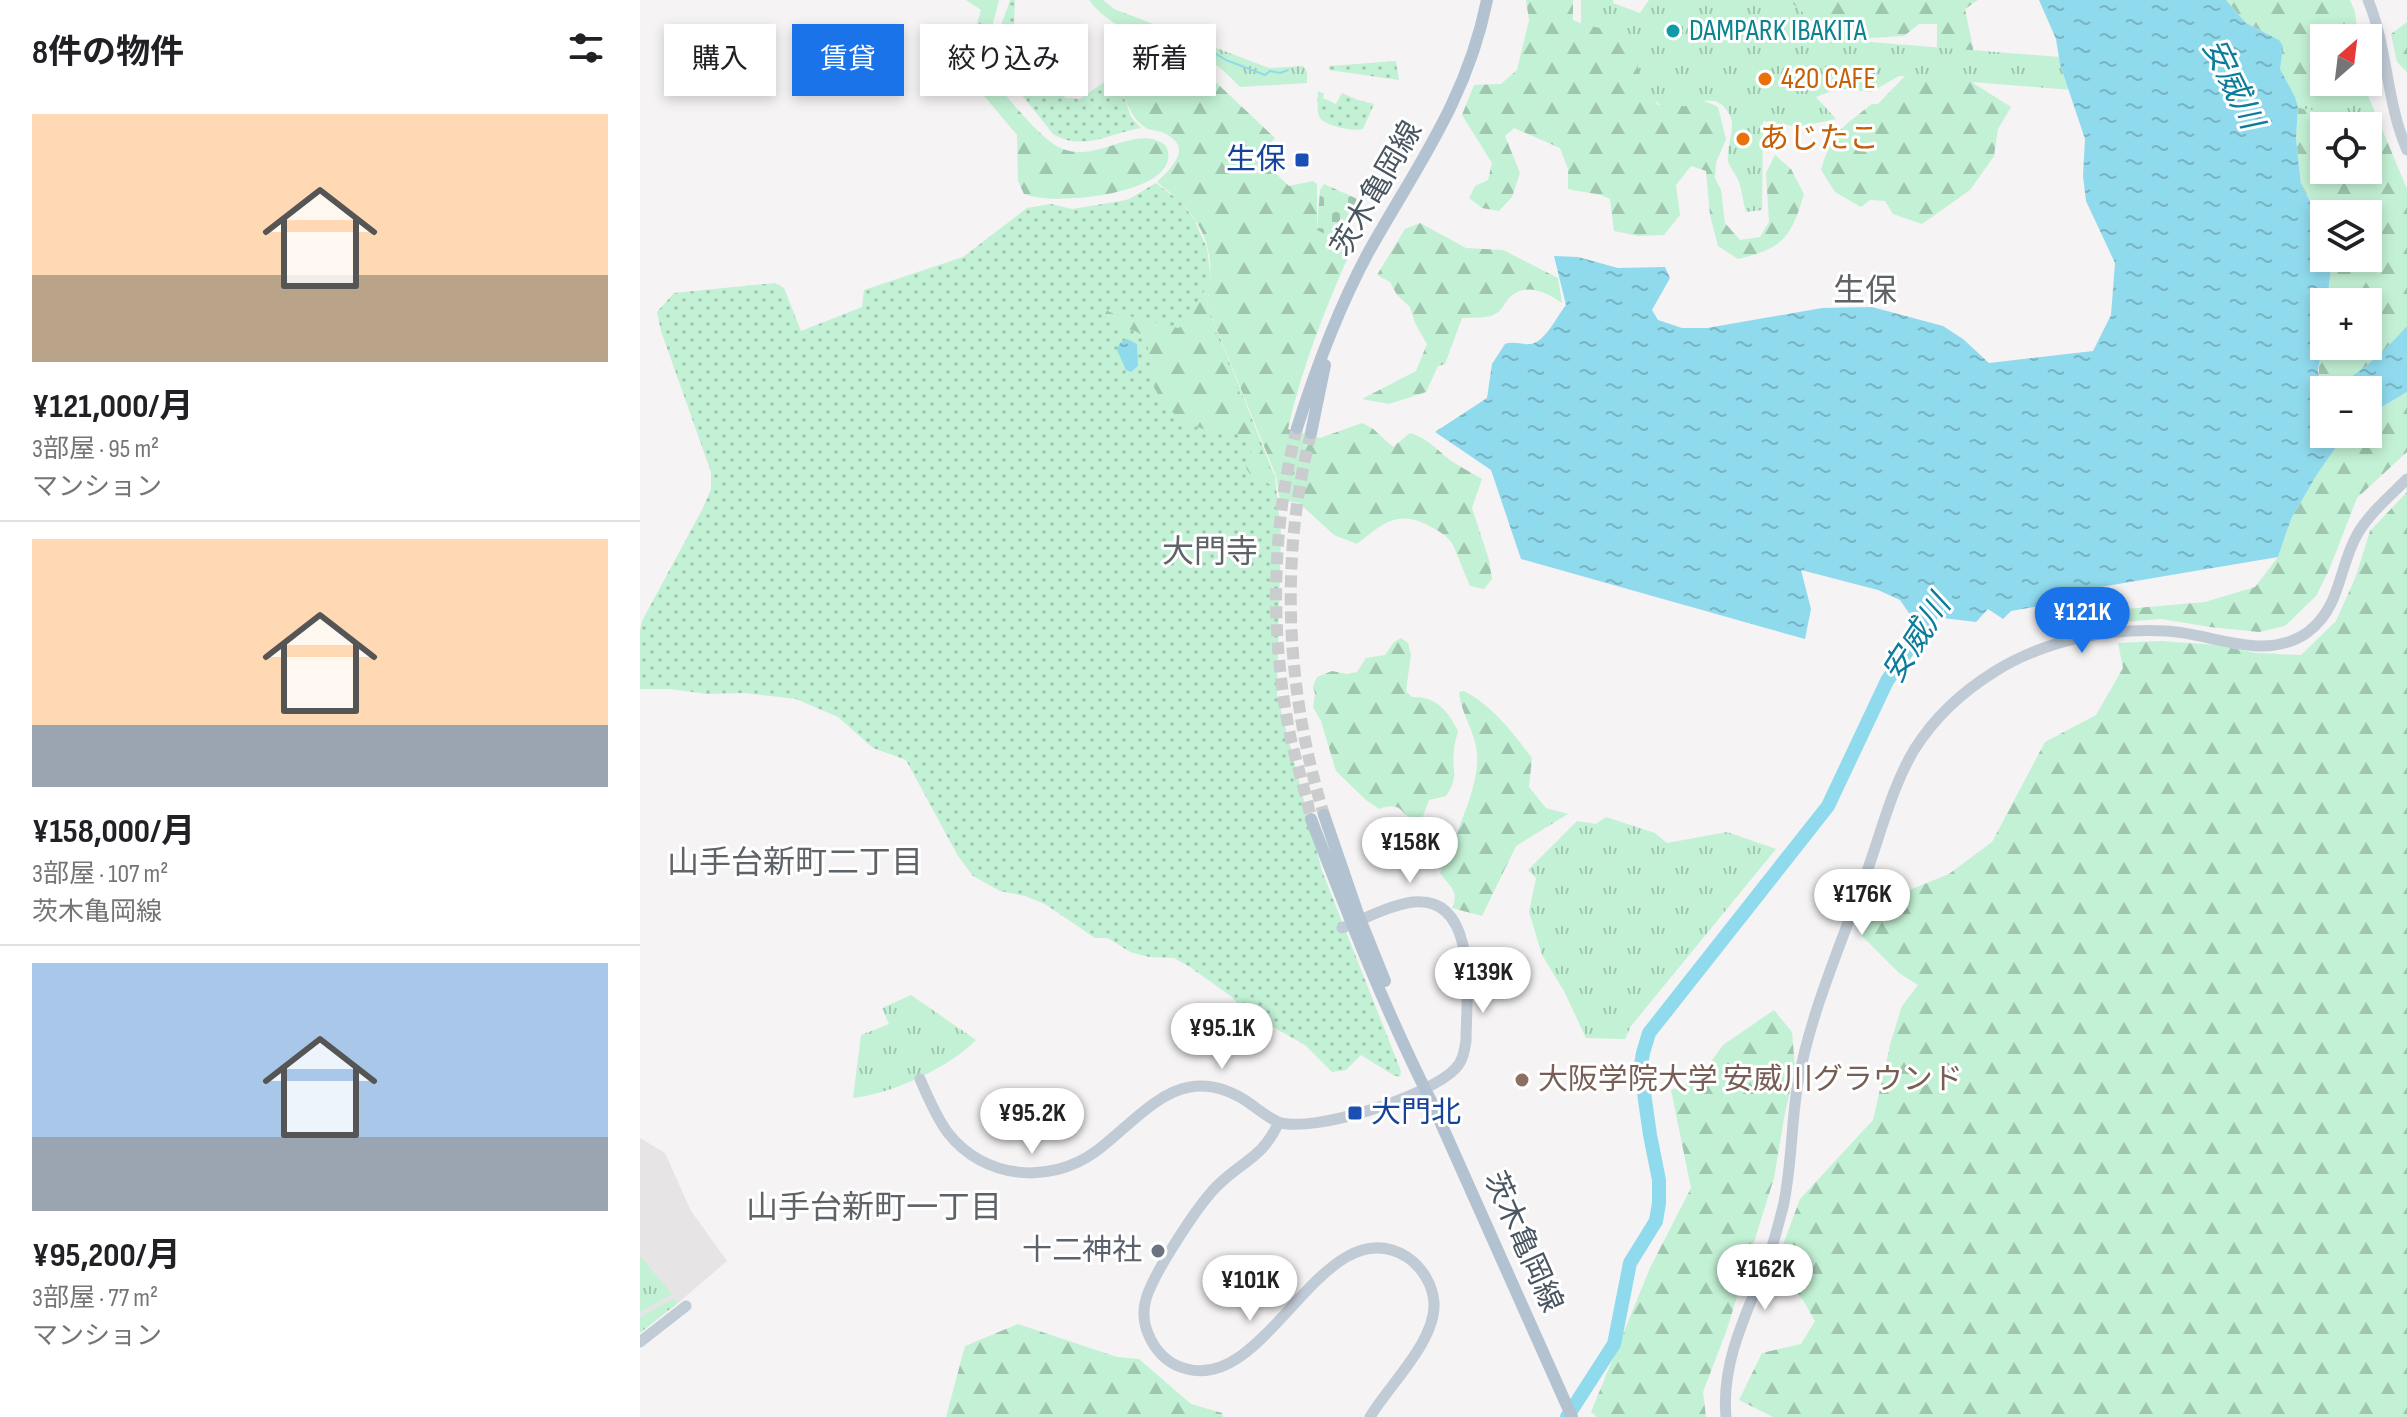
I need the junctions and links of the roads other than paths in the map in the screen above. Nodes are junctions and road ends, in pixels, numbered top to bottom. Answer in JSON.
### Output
{"nodes":[{"id":1,"x":1487,"y":0,"type":"edge"},
{"id":2,"x":2368,"y":0,"type":"edge"},
{"id":3,"x":2407,"y":150,"type":"edge"},
{"id":4,"x":1316,"y":384,"type":"junction"},
{"id":5,"x":1297,"y":428,"type":"tunnel mouth"},
{"id":6,"x":1311,"y":433,"type":"tunnel mouth"},
{"id":7,"x":2407,"y":479,"type":"edge"},
{"id":8,"x":1318,"y":817,"type":"tunnel mouth"},
{"id":9,"x":1350,"y":920,"type":"junction"},
{"id":10,"x":920,"y":1079,"type":"dead end"},
{"id":11,"x":1425,"y":1088,"type":"junction"},
{"id":12,"x":1279,"y":1122,"type":"junction"},
{"id":13,"x":686,"y":1306,"type":"dead end"},
{"id":14,"x":640,"y":1342,"type":"edge"},
{"id":15,"x":1370,"y":1417,"type":"edge"},
{"id":16,"x":1572,"y":1417,"type":"edge"},
{"id":17,"x":1726,"y":1417,"type":"edge"}],
"edges":[{"from":1,"to":4,"type":"main road","name":"茨木亀岡線"},
{"from":2,"to":3,"type":"street"},
{"from":4,"to":5,"type":"main road","name":"茨木亀岡線"},
{"from":4,"to":6,"type":"main road","name":"茨木亀岡線"},
{"from":7,"to":17,"type":"street"},
{"from":8,"to":9,"type":"main road","name":"茨木亀岡線"},
{"from":9,"to":11,"type":"main road","name":"茨木亀岡線"},
{"from":9,"to":11,"type":"street"},
{"from":10,"to":12,"type":"street"},
{"from":11,"to":12,"type":"street"},
{"from":11,"to":16,"type":"main road","name":"茨木亀岡線"},
{"from":12,"to":15,"type":"street"},
{"from":13,"to":14,"type":"street"}]}
